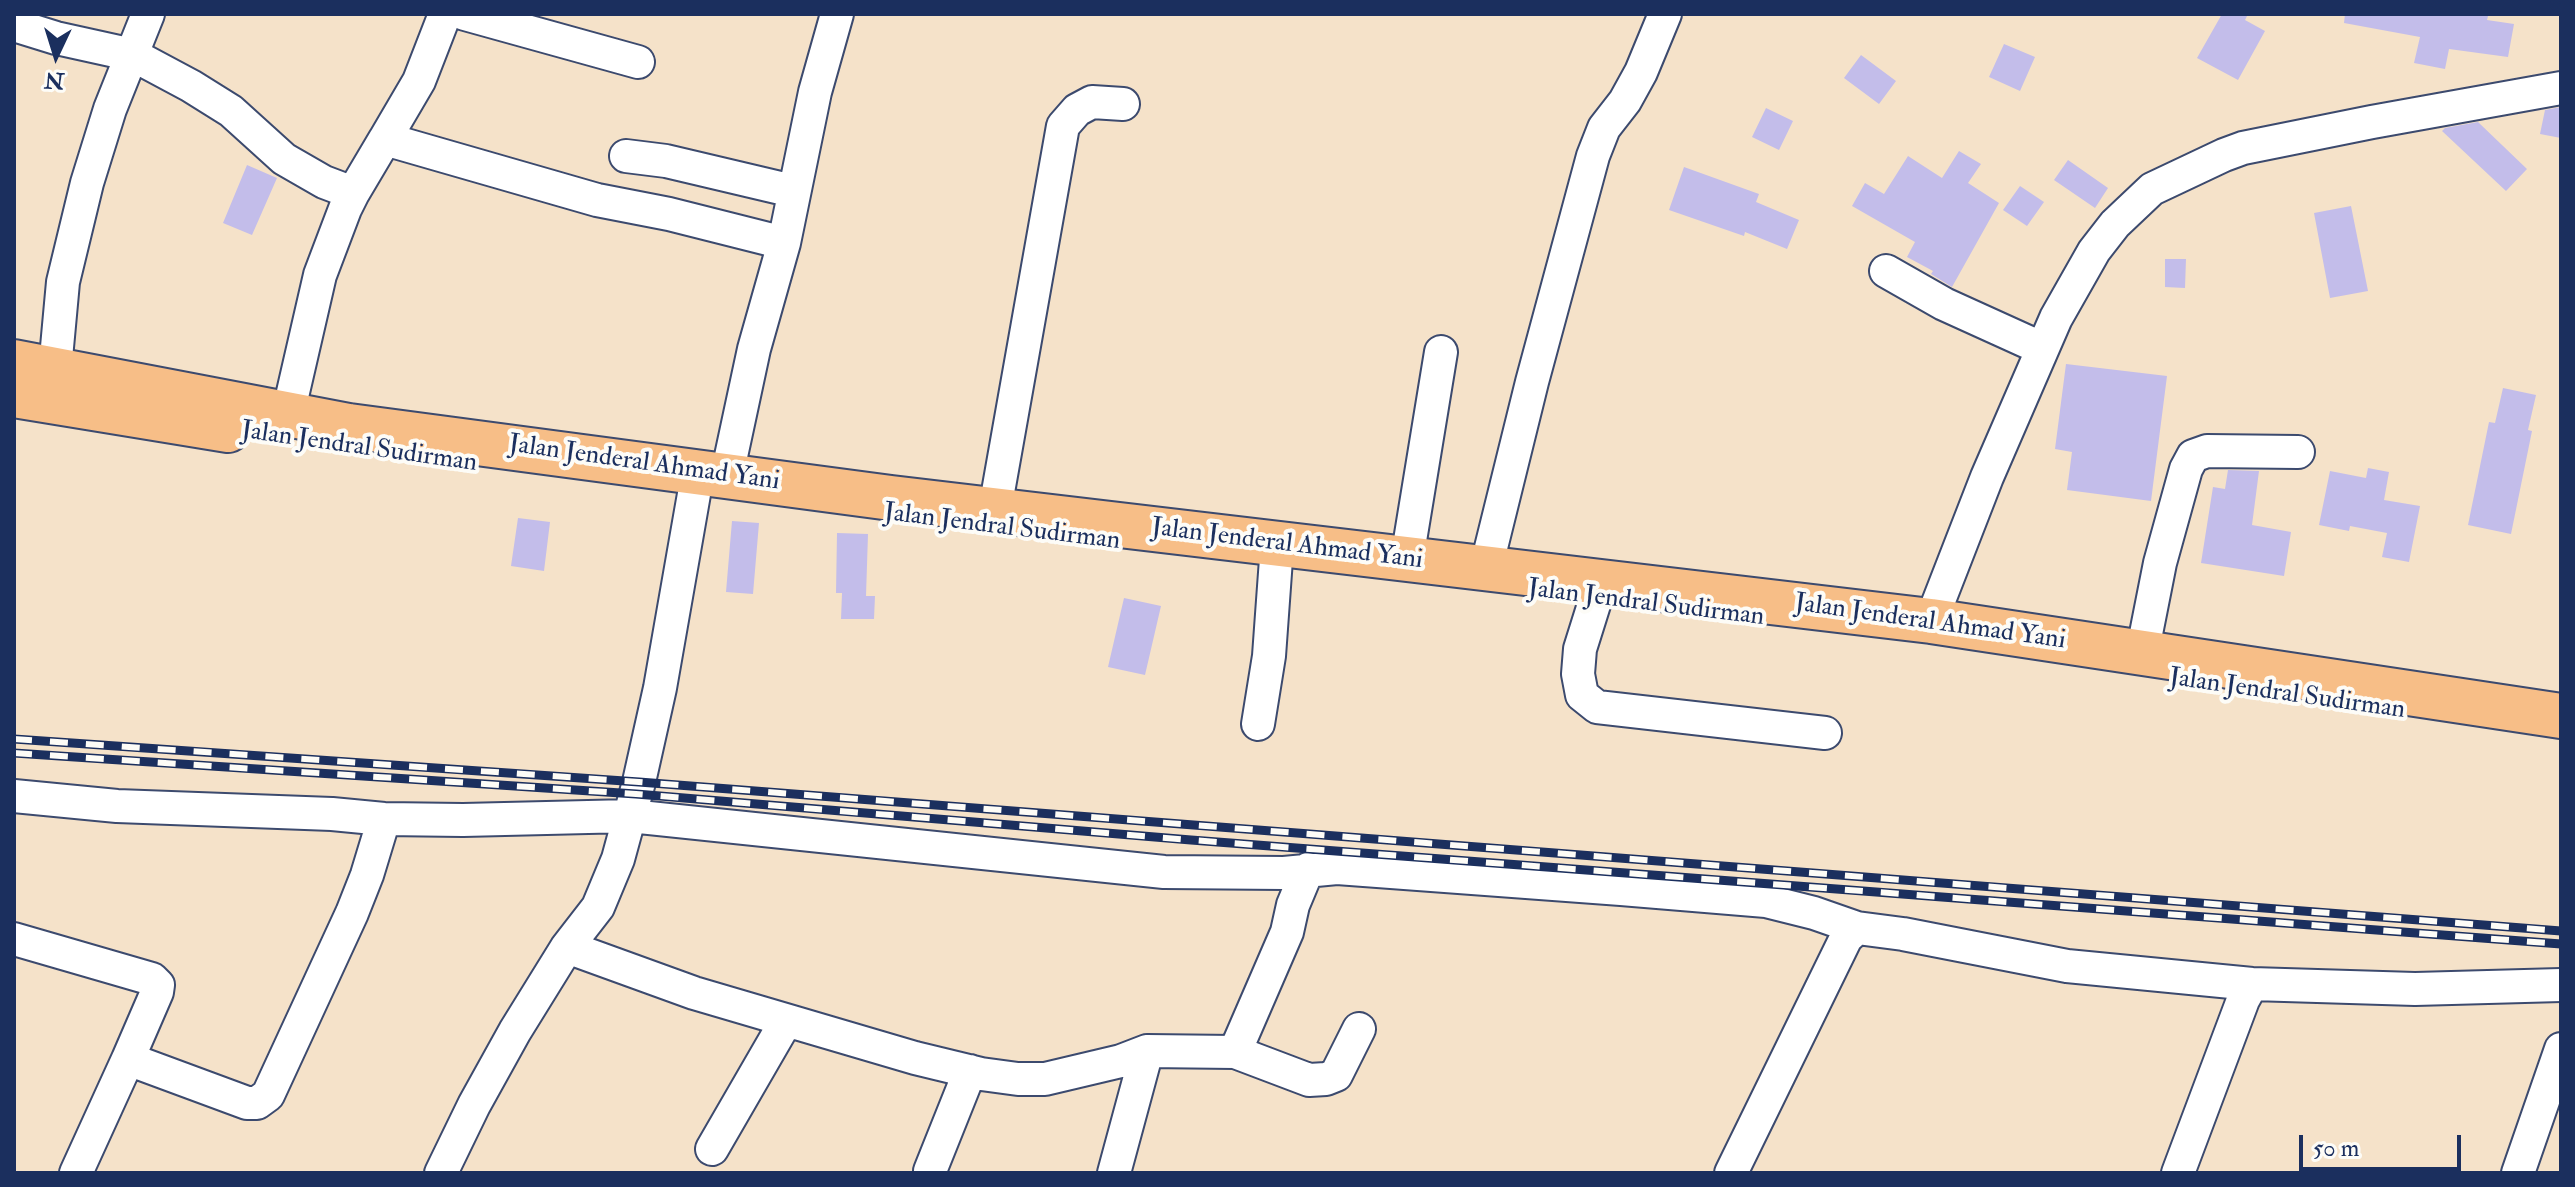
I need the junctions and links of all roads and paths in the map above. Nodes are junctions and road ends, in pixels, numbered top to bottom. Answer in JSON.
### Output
{"nodes":[{"id":1,"x":148,"y":14,"type":"edge"},
{"id":2,"x":445,"y":14,"type":"edge"},
{"id":3,"x":465,"y":14,"type":"edge"},
{"id":4,"x":837,"y":14,"type":"edge"},
{"id":5,"x":1665,"y":14,"type":"edge"},
{"id":6,"x":14,"y":25,"type":"edge"},
{"id":7,"x":133,"y":55,"type":"junction"},
{"id":8,"x":638,"y":62,"type":"dead end"},
{"id":9,"x":2561,"y":88,"type":"edge"},
{"id":10,"x":1123,"y":104,"type":"dead end"},
{"id":11,"x":385,"y":139,"type":"junction"},
{"id":12,"x":626,"y":156,"type":"dead end"},
{"id":13,"x":793,"y":191,"type":"junction"},
{"id":14,"x":353,"y":193,"type":"junction"},
{"id":15,"x":784,"y":243,"type":"junction"},
{"id":16,"x":1886,"y":271,"type":"dead end"},
{"id":17,"x":2041,"y":348,"type":"junction"},
{"id":18,"x":1441,"y":352,"type":"dead end"},
{"id":19,"x":35,"y":365,"type":"edge"},
{"id":20,"x":14,"y":395,"type":"edge"},
{"id":21,"x":288,"y":414,"type":"junction"},
{"id":22,"x":2298,"y":452,"type":"dead end"},
{"id":23,"x":710,"y":485,"type":"junction"},
{"id":24,"x":995,"y":509,"type":"junction"},
{"id":25,"x":1276,"y":559,"type":"junction"},
{"id":26,"x":1407,"y":559,"type":"junction"},
{"id":27,"x":1486,"y":568,"type":"junction"},
{"id":28,"x":1596,"y":598,"type":"junction"},
{"id":29,"x":1931,"y":621,"type":"junction"},
{"id":30,"x":2142,"y":654,"type":"junction"},
{"id":31,"x":2561,"y":716,"type":"edge"},
{"id":32,"x":1258,"y":724,"type":"dead end"},
{"id":33,"x":1825,"y":733,"type":"dead end"},
{"id":34,"x":2561,"y":740,"type":"edge"},
{"id":35,"x":14,"y":796,"type":"edge"},
{"id":36,"x":630,"y":816,"type":"junction"},
{"id":37,"x":384,"y":819,"type":"junction"},
{"id":38,"x":1308,"y":869,"type":"junction"},
{"id":39,"x":1857,"y":928,"type":"junction"},
{"id":40,"x":14,"y":939,"type":"edge"},
{"id":41,"x":567,"y":947,"type":"junction"},
{"id":42,"x":2252,"y":984,"type":"junction"},
{"id":43,"x":2561,"y":985,"type":"edge"},
{"id":44,"x":786,"y":1021,"type":"junction"},
{"id":45,"x":1359,"y":1029,"type":"dead end"},
{"id":46,"x":2561,"y":1049,"type":"edge"},
{"id":47,"x":1147,"y":1051,"type":"junction"},
{"id":48,"x":1235,"y":1052,"type":"junction"},
{"id":49,"x":128,"y":1059,"type":"junction"},
{"id":50,"x":970,"y":1071,"type":"junction"},
{"id":51,"x":712,"y":1149,"type":"dead end"},
{"id":52,"x":930,"y":1171,"type":"dead end"},
{"id":53,"x":76,"y":1173,"type":"edge"},
{"id":54,"x":441,"y":1173,"type":"edge"},
{"id":55,"x":1114,"y":1173,"type":"edge"},
{"id":56,"x":1731,"y":1173,"type":"edge"},
{"id":57,"x":2178,"y":1173,"type":"edge"},
{"id":58,"x":2518,"y":1173,"type":"edge"}],
"edges":[{"from":1,"to":7,"type":"street"},
{"from":2,"to":11,"type":"street"},
{"from":3,"to":8,"type":"street"},
{"from":4,"to":13,"type":"street"},
{"from":5,"to":27,"type":"street"},
{"from":6,"to":7,"type":"street"},
{"from":7,"to":14,"type":"street"},
{"from":7,"to":19,"type":"street"},
{"from":9,"to":17,"type":"street"},
{"from":10,"to":24,"type":"street"},
{"from":11,"to":14,"type":"street"},
{"from":11,"to":15,"type":"street"},
{"from":12,"to":13,"type":"street"},
{"from":13,"to":15,"type":"street"},
{"from":14,"to":21,"type":"street"},
{"from":15,"to":23,"type":"street"},
{"from":16,"to":17,"type":"street"},
{"from":17,"to":29,"type":"street"},
{"from":18,"to":26,"type":"street"},
{"from":19,"to":21,"type":"highway","name":"Jalan Jenderal Ahmad Yani"},
{"from":20,"to":23,"type":"highway","name":"Jalan Jendral Sudirman"},
{"from":21,"to":23,"type":"highway","name":"Jalan Jenderal Ahmad Yani"},
{"from":22,"to":30,"type":"street"},
{"from":23,"to":24,"type":"highway","name":"Jalan Jenderal Ahmad Yani"},
{"from":23,"to":25,"type":"highway","name":"Jalan Jendral Sudirman"},
{"from":23,"to":36,"type":"street"},
{"from":24,"to":26,"type":"highway","name":"Jalan Jenderal Ahmad Yani"},
{"from":25,"to":28,"type":"highway","name":"Jalan Jendral Sudirman"},
{"from":25,"to":32,"type":"street"},
{"from":26,"to":27,"type":"highway","name":"Jalan Jenderal Ahmad Yani"},
{"from":27,"to":29,"type":"highway","name":"Jalan Jenderal Ahmad Yani"},
{"from":28,"to":33,"type":"street"},
{"from":28,"to":34,"type":"highway","name":"Jalan Jendral Sudirman"},
{"from":29,"to":30,"type":"highway","name":"Jalan Jenderal Ahmad Yani"},
{"from":30,"to":31,"type":"highway","name":"Jalan Jenderal Ahmad Yani"},
{"from":35,"to":37,"type":"street"},
{"from":36,"to":37,"type":"street"},
{"from":36,"to":38,"type":"street"},
{"from":36,"to":41,"type":"street"},
{"from":37,"to":49,"type":"street"},
{"from":38,"to":39,"type":"street"},
{"from":38,"to":48,"type":"street"},
{"from":39,"to":42,"type":"street"},
{"from":39,"to":56,"type":"street"},
{"from":40,"to":49,"type":"street"},
{"from":41,"to":44,"type":"street"},
{"from":41,"to":54,"type":"street"},
{"from":42,"to":43,"type":"street"},
{"from":42,"to":57,"type":"street"},
{"from":44,"to":50,"type":"street"},
{"from":44,"to":51,"type":"street"},
{"from":45,"to":48,"type":"street"},
{"from":46,"to":58,"type":"street"},
{"from":47,"to":48,"type":"street"},
{"from":47,"to":50,"type":"street"},
{"from":47,"to":55,"type":"street"},
{"from":49,"to":53,"type":"street"},
{"from":50,"to":52,"type":"street"}]}
